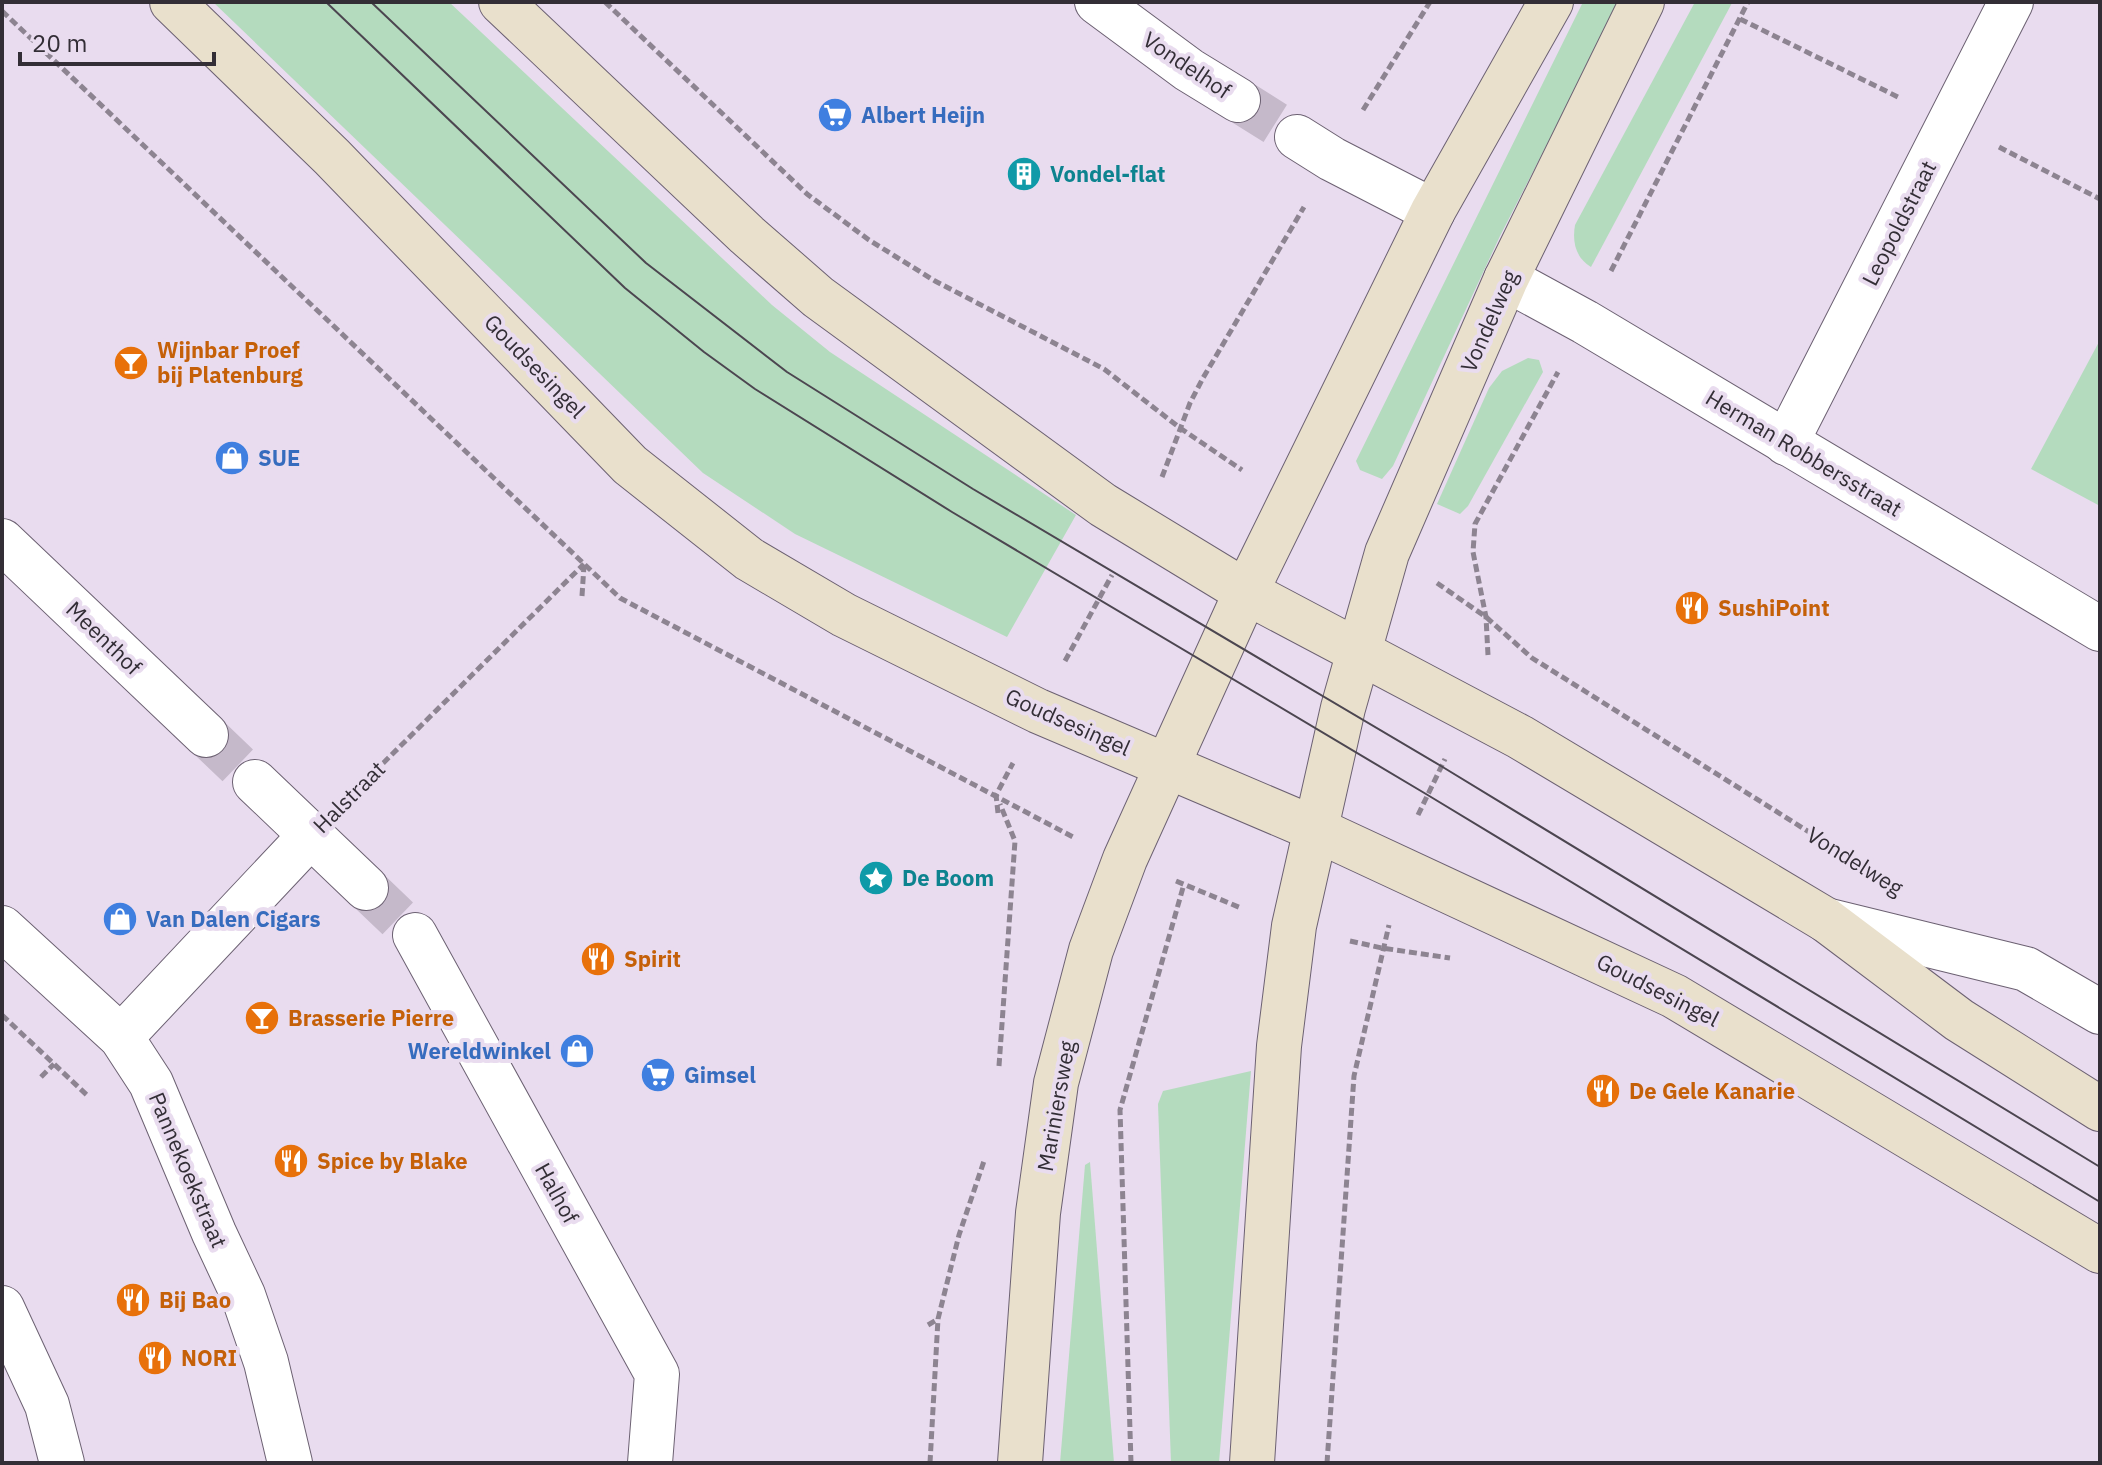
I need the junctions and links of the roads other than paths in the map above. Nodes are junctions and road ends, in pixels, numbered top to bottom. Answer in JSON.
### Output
{"nodes":[{"id":1,"x":172,"y":2,"type":"edge"},
{"id":2,"x":501,"y":2,"type":"edge"},
{"id":3,"x":1097,"y":2,"type":"edge"},
{"id":4,"x":1551,"y":2,"type":"edge"},
{"id":5,"x":1642,"y":2,"type":"edge"},
{"id":6,"x":2011,"y":2,"type":"edge"},
{"id":7,"x":1238,"y":100,"type":"tunnel mouth"},
{"id":8,"x":1315,"y":148,"type":"tunnel mouth"},
{"id":9,"x":1433,"y":211,"type":"junction"},
{"id":10,"x":1506,"y":279,"type":"junction"},
{"id":11,"x":1786,"y":443,"type":"junction"},
{"id":12,"x":2,"y":541,"type":"edge"},
{"id":13,"x":1246,"y":592,"type":"junction"},
{"id":14,"x":2100,"y":629,"type":"edge"},
{"id":15,"x":1359,"y":650,"type":"junction"},
{"id":16,"x":206,"y":735,"type":"tunnel mouth"},
{"id":17,"x":1167,"y":766,"type":"junction"},
{"id":18,"x":255,"y":782,"type":"tunnel mouth"},
{"id":19,"x":1315,"y":829,"type":"junction"},
{"id":20,"x":311,"y":835,"type":"junction"},
{"id":21,"x":366,"y":888,"type":"tunnel mouth"},
{"id":22,"x":1826,"y":920,"type":"junction"},
{"id":23,"x":2,"y":928,"type":"edge"},
{"id":24,"x":415,"y":935,"type":"tunnel mouth"},
{"id":25,"x":2100,"y":1012,"type":"edge"},
{"id":26,"x":121,"y":1037,"type":"junction"},
{"id":27,"x":2100,"y":1109,"type":"edge"},
{"id":28,"x":2100,"y":1251,"type":"edge"},
{"id":29,"x":2,"y":1308,"type":"edge"},
{"id":30,"x":62,"y":1463,"type":"edge"},
{"id":31,"x":290,"y":1463,"type":"edge"},
{"id":32,"x":650,"y":1463,"type":"edge"},
{"id":33,"x":1020,"y":1463,"type":"edge"},
{"id":34,"x":1252,"y":1463,"type":"edge"}],
"edges":[{"from":1,"to":17,"type":"main road","name":"Goudsesingel"},
{"from":2,"to":13,"type":"main road"},
{"from":3,"to":7,"type":"street","name":"Vondelhof"},
{"from":4,"to":9,"type":"main road"},
{"from":5,"to":10,"type":"main road","name":"Vondelweg"},
{"from":6,"to":11,"type":"street","name":"Leopoldstraat"},
{"from":8,"to":9,"type":"street"},
{"from":9,"to":13,"type":"main road"},
{"from":10,"to":11,"type":"street","name":"Herman Robbersstraat"},
{"from":10,"to":15,"type":"main road","name":"Vondelweg"},
{"from":11,"to":14,"type":"street","name":"Herman Robbersstraat"},
{"from":12,"to":16,"type":"street","name":"Meenthof"},
{"from":13,"to":15,"type":"main road"},
{"from":13,"to":17,"type":"main road","name":"Mariniersweg"},
{"from":15,"to":19,"type":"main road","name":"Vondelweg"},
{"from":15,"to":22,"type":"main road"},
{"from":17,"to":19,"type":"main road","name":"Goudsesingel"},
{"from":17,"to":33,"type":"main road","name":"Mariniersweg"},
{"from":18,"to":20,"type":"street"},
{"from":19,"to":28,"type":"main road","name":"Goudsesingel"},
{"from":19,"to":34,"type":"main road"},
{"from":20,"to":21,"type":"street"},
{"from":20,"to":26,"type":"street","name":"Halstraat"},
{"from":22,"to":25,"type":"street"},
{"from":22,"to":27,"type":"main road"},
{"from":23,"to":26,"type":"street","name":"Pannekoekstraat"},
{"from":24,"to":32,"type":"street","name":"Halhof"},
{"from":26,"to":31,"type":"street","name":"Pannekoekstraat"},
{"from":29,"to":30,"type":"street"}]}
